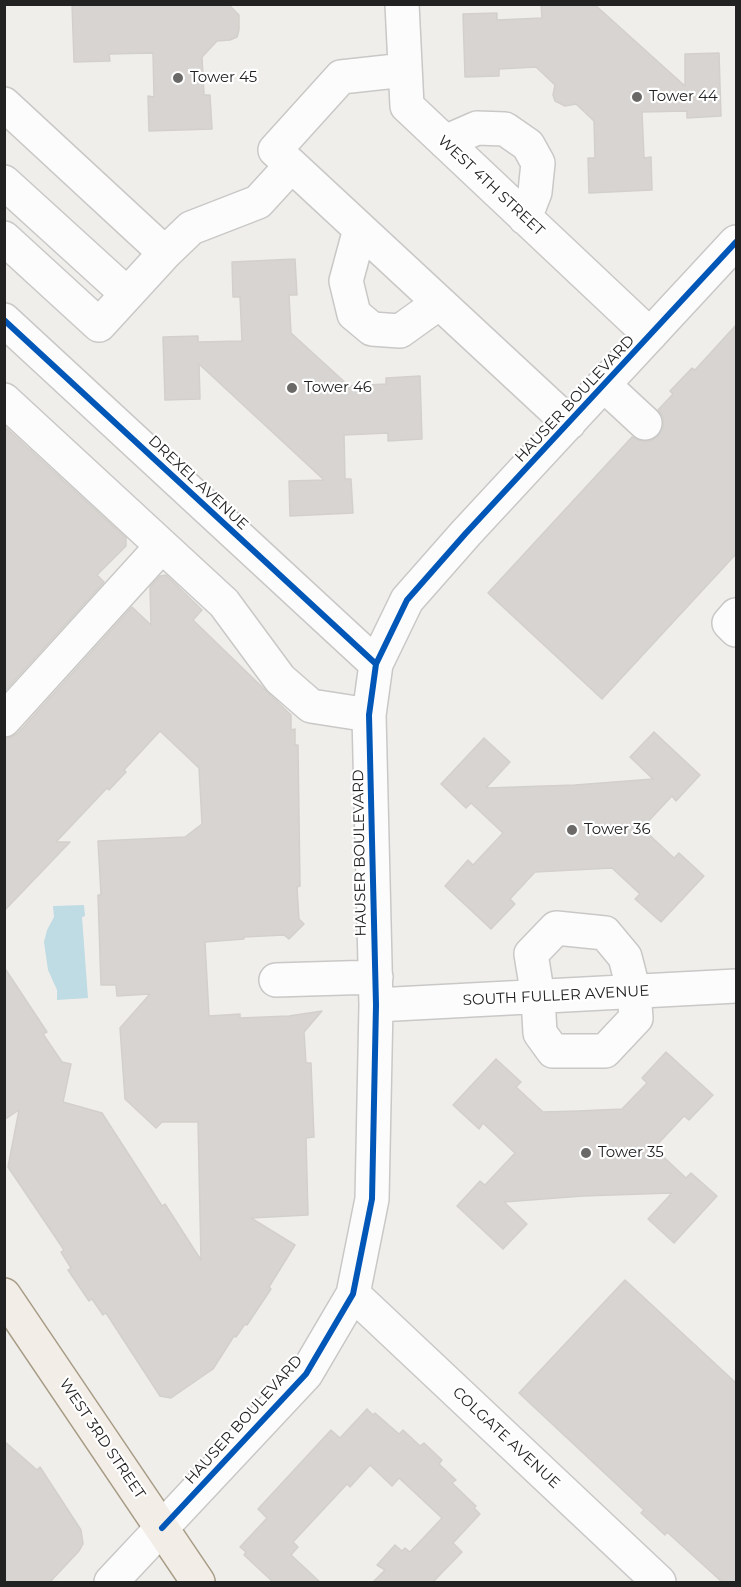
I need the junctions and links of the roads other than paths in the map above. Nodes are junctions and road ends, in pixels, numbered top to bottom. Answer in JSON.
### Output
{"nodes":[{"id":1,"x":402,"y":4,"type":"edge"},
{"id":2,"x":405,"y":70,"type":"junction"},
{"id":3,"x":4,"y":105,"type":"edge"},
{"id":4,"x":444,"y":142,"type":"junction"},
{"id":5,"x":291,"y":166,"type":"junction"},
{"id":6,"x":4,"y":182,"type":"edge"},
{"id":7,"x":525,"y":218,"type":"junction"},
{"id":8,"x":360,"y":229,"type":"junction"},
{"id":9,"x":4,"y":238,"type":"edge"},
{"id":10,"x":736,"y":242,"type":"edge"},
{"id":11,"x":165,"y":253,"type":"junction"},
{"id":12,"x":127,"y":294,"type":"junction"},
{"id":13,"x":442,"y":305,"type":"junction"},
{"id":14,"x":4,"y":320,"type":"edge"},
{"id":15,"x":650,"y":335,"type":"junction"},
{"id":16,"x":604,"y":385,"type":"junction"},
{"id":17,"x":4,"y":400,"type":"edge"},
{"id":18,"x":569,"y":423,"type":"junction"},
{"id":19,"x":645,"y":423,"type":"dead end"},
{"id":20,"x":162,"y":546,"type":"junction"},
{"id":21,"x":736,"y":615,"type":"edge"},
{"id":22,"x":736,"y":630,"type":"edge"},
{"id":23,"x":376,"y":664,"type":"junction"},
{"id":24,"x":369,"y":715,"type":"junction"},
{"id":25,"x":4,"y":720,"type":"edge"},
{"id":26,"x":276,"y":980,"type":"dead end"},
{"id":27,"x":736,"y":986,"type":"edge"},
{"id":28,"x":376,"y":991,"type":"junction"},
{"id":29,"x":634,"y":992,"type":"junction"},
{"id":30,"x":538,"y":997,"type":"junction"},
{"id":31,"x":352,"y":1294,"type":"junction"},
{"id":32,"x":4,"y":1295,"type":"edge"},
{"id":33,"x":162,"y":1528,"type":"junction"},
{"id":34,"x":111,"y":1582,"type":"edge"},
{"id":35,"x":198,"y":1582,"type":"edge"},
{"id":36,"x":659,"y":1582,"type":"edge"}],
"edges":[{"from":1,"to":2,"type":"street","name":"WEST 4TH STREET"},
{"from":2,"to":4,"type":"street","name":"WEST 4TH STREET"},
{"from":2,"to":5,"type":"street"},
{"from":3,"to":11,"type":"street"},
{"from":4,"to":7,"type":"street","name":"WEST 4TH STREET"},
{"from":4,"to":7,"type":"street"},
{"from":5,"to":8,"type":"street"},
{"from":5,"to":11,"type":"street"},
{"from":6,"to":12,"type":"street"},
{"from":7,"to":15,"type":"street","name":"WEST 4TH STREET"},
{"from":8,"to":13,"type":"street"},
{"from":8,"to":13,"type":"street"},
{"from":9,"to":12,"type":"street"},
{"from":10,"to":15,"type":"street","name":"HAUSER BOULEVARD"},
{"from":11,"to":12,"type":"street"},
{"from":13,"to":18,"type":"street"},
{"from":14,"to":23,"type":"street","name":"DREXEL AVENUE"},
{"from":15,"to":16,"type":"street","name":"HAUSER BOULEVARD"},
{"from":16,"to":18,"type":"street","name":"HAUSER BOULEVARD"},
{"from":16,"to":19,"type":"street"},
{"from":17,"to":20,"type":"street"},
{"from":18,"to":23,"type":"street","name":"HAUSER BOULEVARD"},
{"from":20,"to":24,"type":"street"},
{"from":20,"to":25,"type":"street"},
{"from":21,"to":22,"type":"street"},
{"from":23,"to":24,"type":"street","name":"HAUSER BOULEVARD"},
{"from":24,"to":28,"type":"street","name":"HAUSER BOULEVARD"},
{"from":26,"to":28,"type":"street","name":"SOUTH FULLER AVENUE"},
{"from":27,"to":29,"type":"street","name":"SOUTH FULLER AVENUE"},
{"from":28,"to":30,"type":"street","name":"SOUTH FULLER AVENUE"},
{"from":28,"to":31,"type":"street","name":"HAUSER BOULEVARD"},
{"from":29,"to":30,"type":"street","name":"SOUTH FULLER AVENUE"},
{"from":29,"to":30,"type":"street"},
{"from":29,"to":30,"type":"street"},
{"from":31,"to":33,"type":"street","name":"HAUSER BOULEVARD"},
{"from":31,"to":36,"type":"street","name":"COLGATE AVENUE"},
{"from":32,"to":33,"type":"main road","name":"WEST 3RD STREET"},
{"from":33,"to":34,"type":"street","name":"HAUSER BOULEVARD"},
{"from":33,"to":35,"type":"main road","name":"WEST 3RD STREET"}]}
